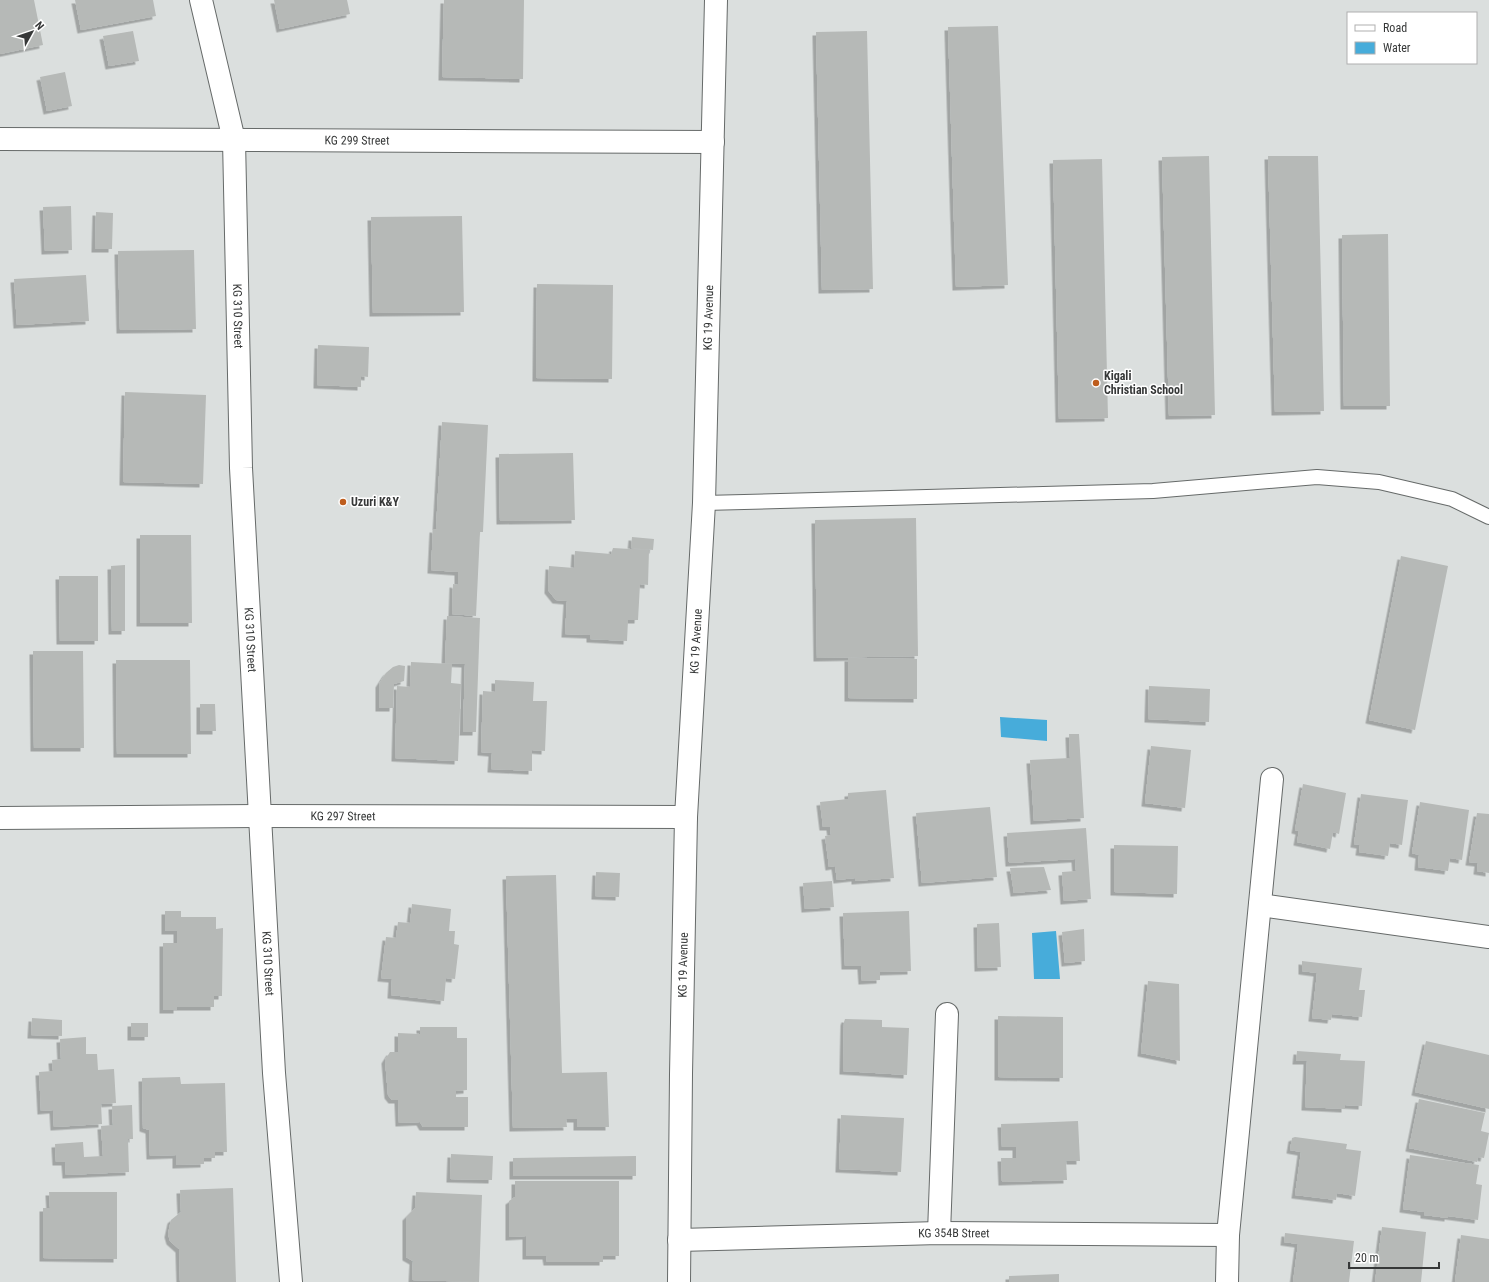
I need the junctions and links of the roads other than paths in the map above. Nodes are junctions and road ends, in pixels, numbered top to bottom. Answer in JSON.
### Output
{"nodes":[{"id":1,"x":201,"y":0,"type":"edge"},
{"id":2,"x":716,"y":0,"type":"edge"},
{"id":3,"x":0,"y":139,"type":"edge"},
{"id":4,"x":234,"y":140,"type":"junction"},
{"id":5,"x":713,"y":142,"type":"junction"},
{"id":6,"x":704,"y":503,"type":"junction"},
{"id":7,"x":1489,"y":517,"type":"edge"},
{"id":8,"x":1272,"y":779,"type":"dead end"},
{"id":9,"x":259,"y":816,"type":"junction"},
{"id":10,"x":686,"y":817,"type":"junction"},
{"id":11,"x":0,"y":818,"type":"edge"},
{"id":12,"x":1260,"y":905,"type":"junction"},
{"id":13,"x":1489,"y":937,"type":"edge"},
{"id":14,"x":947,"y":1014,"type":"dead end"},
{"id":15,"x":939,"y":1233,"type":"junction"},
{"id":16,"x":1228,"y":1235,"type":"junction"},
{"id":17,"x":679,"y":1240,"type":"junction"},
{"id":18,"x":291,"y":1282,"type":"edge"},
{"id":19,"x":679,"y":1282,"type":"edge"},
{"id":20,"x":1227,"y":1282,"type":"edge"}],
"edges":[{"from":1,"to":4,"type":"street","name":"KG 310 Street"},
{"from":2,"to":5,"type":"street","name":"KG 19 Avenue"},
{"from":3,"to":4,"type":"street","name":"KG 299 Street"},
{"from":4,"to":5,"type":"street","name":"KG 299 Street"},
{"from":4,"to":9,"type":"street","name":"KG 310 Street"},
{"from":5,"to":6,"type":"street","name":"KG 19 Avenue"},
{"from":6,"to":7,"type":"lane"},
{"from":6,"to":10,"type":"street","name":"KG 19 Avenue"},
{"from":8,"to":12,"type":"street"},
{"from":9,"to":10,"type":"street","name":"KG 297 Street"},
{"from":9,"to":11,"type":"street","name":"KG 297 Street"},
{"from":9,"to":18,"type":"street","name":"KG 310 Street"},
{"from":10,"to":17,"type":"street","name":"KG 19 Avenue"},
{"from":12,"to":13,"type":"street"},
{"from":12,"to":16,"type":"street"},
{"from":14,"to":15,"type":"street"},
{"from":15,"to":16,"type":"street","name":"KG 354B Street"},
{"from":15,"to":17,"type":"street","name":"KG 354B Street"},
{"from":16,"to":20,"type":"street"},
{"from":17,"to":19,"type":"street","name":"KG 19 Avenue"}]}
